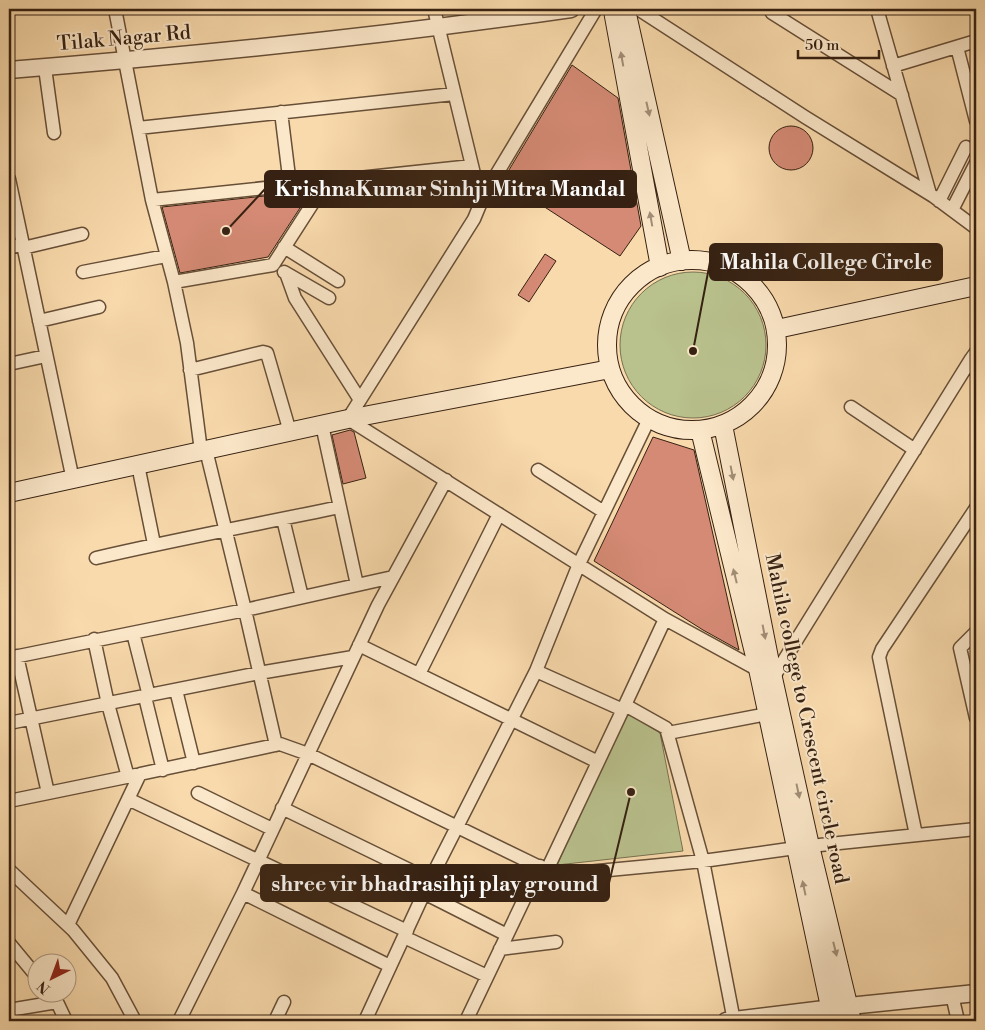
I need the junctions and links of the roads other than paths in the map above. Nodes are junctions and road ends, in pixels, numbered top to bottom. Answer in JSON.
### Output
{"nodes":[{"id":1,"x":115,"y":9,"type":"edge"},
{"id":2,"x":434,"y":9,"type":"edge"},
{"id":3,"x":571,"y":9,"type":"edge"},
{"id":4,"x":596,"y":9,"type":"edge"},
{"id":5,"x":770,"y":9,"type":"edge"},
{"id":6,"x":877,"y":9,"type":"edge"},
{"id":7,"x":623,"y":10,"type":"edge"},
{"id":8,"x":439,"y":28,"type":"junction"},
{"id":9,"x":976,"y":41,"type":"edge"},
{"id":10,"x":957,"y":47,"type":"junction"},
{"id":11,"x":125,"y":61,"type":"junction"},
{"id":12,"x":893,"y":66,"type":"junction"},
{"id":13,"x":45,"y":68,"type":"junction"},
{"id":14,"x":9,"y":70,"type":"edge"},
{"id":15,"x":454,"y":94,"type":"junction"},
{"id":16,"x":902,"y":95,"type":"junction"},
{"id":17,"x":281,"y":112,"type":"junction"},
{"id":18,"x":976,"y":121,"type":"edge"},
{"id":19,"x":138,"y":128,"type":"junction"},
{"id":20,"x":54,"y":133,"type":"dead end"},
{"id":21,"x":966,"y":147,"type":"dead end"},
{"id":22,"x":976,"y":163,"type":"edge"},
{"id":23,"x":472,"y":166,"type":"junction"},
{"id":24,"x":9,"y":180,"type":"edge"},
{"id":25,"x":327,"y":182,"type":"junction"},
{"id":26,"x":290,"y":185,"type":"junction"},
{"id":27,"x":484,"y":196,"type":"junction"},
{"id":28,"x":934,"y":197,"type":"junction"},
{"id":29,"x":152,"y":200,"type":"junction"},
{"id":30,"x":11,"y":206,"type":"edge"},
{"id":31,"x":952,"y":210,"type":"junction"},
{"id":32,"x":976,"y":228,"type":"edge"},
{"id":33,"x":82,"y":234,"type":"dead end"},
{"id":34,"x":23,"y":246,"type":"junction"},
{"id":35,"x":284,"y":247,"type":"junction"},
{"id":36,"x":9,"y":248,"type":"edge"},
{"id":37,"x":166,"y":256,"type":"junction"},
{"id":38,"x":682,"y":261,"type":"junction"},
{"id":39,"x":273,"y":265,"type":"junction"},
{"id":40,"x":660,"y":267,"type":"junction"},
{"id":41,"x":83,"y":272,"type":"dead end"},
{"id":42,"x":286,"y":272,"type":"junction"},
{"id":43,"x":174,"y":282,"type":"junction"},
{"id":44,"x":338,"y":282,"type":"dead end"},
{"id":45,"x":976,"y":286,"type":"edge"},
{"id":46,"x":329,"y":298,"type":"dead end"},
{"id":47,"x":99,"y":307,"type":"dead end"},
{"id":48,"x":39,"y":321,"type":"junction"},
{"id":49,"x":777,"y":329,"type":"junction"},
{"id":50,"x":46,"y":356,"type":"junction"},
{"id":51,"x":974,"y":356,"type":"edge"},
{"id":52,"x":9,"y":364,"type":"edge"},
{"id":53,"x":610,"y":369,"type":"junction"},
{"id":54,"x":190,"y":370,"type":"junction"},
{"id":55,"x":976,"y":372,"type":"edge"},
{"id":56,"x":360,"y":400,"type":"junction"},
{"id":57,"x":851,"y":407,"type":"dead end"},
{"id":58,"x":348,"y":419,"type":"junction"},
{"id":59,"x":649,"y":420,"type":"junction"},
{"id":60,"x":322,"y":425,"type":"junction"},
{"id":61,"x":723,"y":425,"type":"junction"},
{"id":62,"x":700,"y":430,"type":"junction"},
{"id":63,"x":290,"y":432,"type":"junction"},
{"id":64,"x":915,"y":450,"type":"junction"},
{"id":65,"x":203,"y":451,"type":"junction"},
{"id":66,"x":138,"y":465,"type":"junction"},
{"id":67,"x":538,"y":470,"type":"dead end"},
{"id":68,"x":72,"y":480,"type":"junction"},
{"id":69,"x":446,"y":480,"type":"junction"},
{"id":70,"x":9,"y":494,"type":"edge"},
{"id":71,"x":340,"y":506,"type":"junction"},
{"id":72,"x":976,"y":508,"type":"edge"},
{"id":73,"x":604,"y":512,"type":"junction"},
{"id":74,"x":499,"y":514,"type":"junction"},
{"id":75,"x":284,"y":519,"type":"junction"},
{"id":76,"x":226,"y":531,"type":"junction"},
{"id":77,"x":154,"y":544,"type":"junction"},
{"id":78,"x":96,"y":558,"type":"dead end"},
{"id":79,"x":579,"y":564,"type":"junction"},
{"id":80,"x":393,"y":577,"type":"junction"},
{"id":81,"x":357,"y":585,"type":"junction"},
{"id":82,"x":302,"y":597,"type":"junction"},
{"id":83,"x":245,"y":610,"type":"junction"},
{"id":84,"x":665,"y":619,"type":"junction"},
{"id":85,"x":976,"y":632,"type":"edge"},
{"id":86,"x":134,"y":633,"type":"junction"},
{"id":87,"x":94,"y":640,"type":"junction"},
{"id":88,"x":359,"y":645,"type":"junction"},
{"id":89,"x":13,"y":657,"type":"edge"},
{"id":90,"x":353,"y":657,"type":"junction"},
{"id":91,"x":536,"y":671,"type":"junction"},
{"id":92,"x":259,"y":673,"type":"junction"},
{"id":93,"x":766,"y":673,"type":"junction"},
{"id":94,"x":419,"y":674,"type":"junction"},
{"id":95,"x":176,"y":690,"type":"junction"},
{"id":96,"x":147,"y":696,"type":"junction"},
{"id":97,"x":108,"y":704,"type":"junction"},
{"id":98,"x":624,"y":707,"type":"junction"},
{"id":99,"x":767,"y":714,"type":"junction"},
{"id":100,"x":31,"y":718,"type":"junction"},
{"id":101,"x":976,"y":718,"type":"edge"},
{"id":102,"x":512,"y":719,"type":"junction"},
{"id":103,"x":9,"y":723,"type":"edge"},
{"id":104,"x":668,"y":733,"type":"junction"},
{"id":105,"x":276,"y":745,"type":"junction"},
{"id":106,"x":308,"y":754,"type":"junction"},
{"id":107,"x":598,"y":762,"type":"junction"},
{"id":108,"x":194,"y":763,"type":"junction"},
{"id":109,"x":163,"y":770,"type":"junction"},
{"id":110,"x":134,"y":775,"type":"junction"},
{"id":111,"x":48,"y":793,"type":"junction"},
{"id":112,"x":198,"y":793,"type":"dead end"},
{"id":113,"x":128,"y":799,"type":"junction"},
{"id":114,"x":9,"y":800,"type":"edge"},
{"id":115,"x":282,"y":808,"type":"junction"},
{"id":116,"x":458,"y":826,"type":"junction"},
{"id":117,"x":272,"y":829,"type":"junction"},
{"id":118,"x":976,"y":829,"type":"edge"},
{"id":119,"x":916,"y":835,"type":"junction"},
{"id":120,"x":802,"y":847,"type":"junction"},
{"id":121,"x":258,"y":860,"type":"junction"},
{"id":122,"x":703,"y":861,"type":"junction"},
{"id":123,"x":543,"y":868,"type":"junction"},
{"id":124,"x":9,"y":870,"type":"edge"},
{"id":125,"x":430,"y":880,"type":"junction"},
{"id":126,"x":243,"y":893,"type":"junction"},
{"id":127,"x":424,"y":893,"type":"junction"},
{"id":128,"x":68,"y":925,"type":"junction"},
{"id":129,"x":405,"y":934,"type":"junction"},
{"id":130,"x":507,"y":935,"type":"junction"},
{"id":131,"x":556,"y":942,"type":"dead end"},
{"id":132,"x":9,"y":943,"type":"edge"},
{"id":133,"x":500,"y":949,"type":"junction"},
{"id":134,"x":28,"y":966,"type":"edge"},
{"id":135,"x":390,"y":966,"type":"junction"},
{"id":136,"x":488,"y":976,"type":"junction"},
{"id":137,"x":976,"y":993,"type":"edge"},
{"id":138,"x":952,"y":995,"type":"junction"},
{"id":139,"x":36,"y":1002,"type":"edge"},
{"id":140,"x":56,"y":1002,"type":"edge"},
{"id":141,"x":284,"y":1002,"type":"dead end"},
{"id":142,"x":9,"y":1010,"type":"edge"},
{"id":143,"x":851,"y":1013,"type":"edge"},
{"id":144,"x":831,"y":1015,"type":"edge"},
{"id":145,"x":66,"y":1021,"type":"edge"},
{"id":146,"x":134,"y":1021,"type":"edge"},
{"id":147,"x":179,"y":1021,"type":"edge"},
{"id":148,"x":275,"y":1021,"type":"edge"},
{"id":149,"x":365,"y":1021,"type":"edge"},
{"id":150,"x":466,"y":1021,"type":"edge"},
{"id":151,"x":731,"y":1021,"type":"edge"},
{"id":152,"x":958,"y":1021,"type":"edge"}],
"edges":[{"from":1,"to":11,"type":"street"},
{"from":2,"to":8,"type":"street"},
{"from":3,"to":8,"type":"street","name":"Tilak Nagar Rd"},
{"from":4,"to":27,"type":"street"},
{"from":5,"to":16,"type":"street"},
{"from":6,"to":12,"type":"street"},
{"from":7,"to":28,"type":"street"},
{"from":7,"to":38,"type":"main road","one_way":true},
{"from":40,"to":7,"type":"main road","one_way":true},
{"from":8,"to":11,"type":"street","name":"Tilak Nagar Rd"},
{"from":8,"to":15,"type":"street"},
{"from":9,"to":10,"type":"street"},
{"from":10,"to":12,"type":"street"},
{"from":10,"to":18,"type":"street"},
{"from":11,"to":13,"type":"street","name":"Tilak Nagar Rd"},
{"from":11,"to":19,"type":"street"},
{"from":12,"to":16,"type":"street"},
{"from":13,"to":14,"type":"street","name":"Tilak Nagar Rd"},
{"from":13,"to":20,"type":"street"},
{"from":15,"to":17,"type":"street"},
{"from":15,"to":23,"type":"street"},
{"from":16,"to":28,"type":"street"},
{"from":17,"to":19,"type":"street"},
{"from":17,"to":26,"type":"street"},
{"from":19,"to":29,"type":"street"},
{"from":21,"to":28,"type":"street"},
{"from":22,"to":31,"type":"street"},
{"from":23,"to":25,"type":"street"},
{"from":23,"to":27,"type":"street"},
{"from":24,"to":30,"type":"street"},
{"from":25,"to":26,"type":"street"},
{"from":25,"to":35,"type":"street"},
{"from":26,"to":29,"type":"street"},
{"from":27,"to":56,"type":"street"},
{"from":28,"to":31,"type":"street"},
{"from":29,"to":37,"type":"street"},
{"from":30,"to":34,"type":"street"},
{"from":31,"to":32,"type":"street"},
{"from":33,"to":34,"type":"street"},
{"from":34,"to":36,"type":"street"},
{"from":34,"to":48,"type":"street"},
{"from":35,"to":39,"type":"street"},
{"from":35,"to":44,"type":"street"},
{"from":37,"to":41,"type":"street"},
{"from":37,"to":43,"type":"street"},
{"from":38,"to":40,"type":"main road"},
{"from":38,"to":49,"type":"main road"},
{"from":39,"to":42,"type":"street"},
{"from":39,"to":43,"type":"street"},
{"from":40,"to":53,"type":"main road"},
{"from":42,"to":46,"type":"street"},
{"from":42,"to":56,"type":"street"},
{"from":43,"to":54,"type":"street"},
{"from":45,"to":49,"type":"main road"},
{"from":47,"to":48,"type":"street"},
{"from":48,"to":50,"type":"street"},
{"from":49,"to":61,"type":"main road"},
{"from":50,"to":52,"type":"street"},
{"from":50,"to":68,"type":"street"},
{"from":51,"to":55,"type":"street"},
{"from":51,"to":64,"type":"street"},
{"from":53,"to":58,"type":"main road"},
{"from":53,"to":59,"type":"main road"},
{"from":54,"to":63,"type":"street"},
{"from":54,"to":65,"type":"street"},
{"from":56,"to":58,"type":"street"},
{"from":57,"to":64,"type":"street"},
{"from":58,"to":60,"type":"main road"},
{"from":58,"to":69,"type":"street"},
{"from":59,"to":62,"type":"main road"},
{"from":59,"to":73,"type":"street"},
{"from":60,"to":63,"type":"main road"},
{"from":60,"to":71,"type":"street"},
{"from":61,"to":62,"type":"main road"},
{"from":61,"to":93,"type":"main road","name":"Mahila college to Crescent circle road","one_way":true},
{"from":93,"to":62,"type":"main road","name":"Mahila college to Crescent circle road","one_way":true},
{"from":63,"to":65,"type":"main road"},
{"from":64,"to":93,"type":"street"},
{"from":65,"to":66,"type":"main road"},
{"from":65,"to":76,"type":"street"},
{"from":66,"to":68,"type":"main road"},
{"from":66,"to":77,"type":"street"},
{"from":67,"to":73,"type":"street"},
{"from":68,"to":70,"type":"main road"},
{"from":69,"to":74,"type":"street"},
{"from":69,"to":80,"type":"street"},
{"from":71,"to":75,"type":"street"},
{"from":71,"to":81,"type":"street"},
{"from":72,"to":119,"type":"street"},
{"from":73,"to":79,"type":"street"},
{"from":74,"to":79,"type":"street"},
{"from":74,"to":94,"type":"street"},
{"from":75,"to":76,"type":"street"},
{"from":75,"to":82,"type":"street"},
{"from":76,"to":77,"type":"street"},
{"from":76,"to":83,"type":"street"},
{"from":77,"to":78,"type":"street"},
{"from":79,"to":84,"type":"street"},
{"from":79,"to":91,"type":"street"},
{"from":80,"to":81,"type":"street"},
{"from":80,"to":88,"type":"street"},
{"from":81,"to":82,"type":"street"},
{"from":82,"to":83,"type":"street"},
{"from":83,"to":86,"type":"street"},
{"from":83,"to":92,"type":"street"},
{"from":84,"to":93,"type":"street"},
{"from":84,"to":98,"type":"street"},
{"from":85,"to":101,"type":"street"},
{"from":86,"to":87,"type":"street"},
{"from":86,"to":96,"type":"street"},
{"from":87,"to":89,"type":"street"},
{"from":87,"to":97,"type":"street"},
{"from":88,"to":90,"type":"street"},
{"from":88,"to":94,"type":"street"},
{"from":89,"to":100,"type":"street"},
{"from":90,"to":92,"type":"street"},
{"from":90,"to":106,"type":"street"},
{"from":91,"to":98,"type":"street"},
{"from":91,"to":102,"type":"street"},
{"from":92,"to":95,"type":"street"},
{"from":92,"to":105,"type":"street"},
{"from":93,"to":99,"type":"main road","name":"Mahila college to Crescent circle road"},
{"from":93,"to":120,"type":"main road","name":"Mahila college to Crescent circle road","one_way":true},
{"from":94,"to":102,"type":"street"},
{"from":95,"to":96,"type":"street"},
{"from":95,"to":108,"type":"street"},
{"from":96,"to":97,"type":"street"},
{"from":96,"to":109,"type":"street"},
{"from":97,"to":100,"type":"street"},
{"from":97,"to":110,"type":"street"},
{"from":98,"to":104,"type":"street"},
{"from":98,"to":107,"type":"street"},
{"from":99,"to":104,"type":"street"},
{"from":99,"to":120,"type":"main road","name":"Mahila college to Crescent circle road"},
{"from":100,"to":103,"type":"street"},
{"from":100,"to":111,"type":"street"},
{"from":102,"to":107,"type":"street"},
{"from":102,"to":116,"type":"street"},
{"from":104,"to":122,"type":"street"},
{"from":105,"to":106,"type":"street"},
{"from":105,"to":108,"type":"street"},
{"from":106,"to":115,"type":"street"},
{"from":106,"to":116,"type":"street"},
{"from":107,"to":123,"type":"street"},
{"from":108,"to":109,"type":"street"},
{"from":109,"to":110,"type":"street"},
{"from":110,"to":111,"type":"street"},
{"from":110,"to":113,"type":"street"},
{"from":111,"to":114,"type":"street"},
{"from":112,"to":117,"type":"street"},
{"from":113,"to":121,"type":"street"},
{"from":113,"to":128,"type":"street"},
{"from":115,"to":117,"type":"street"},
{"from":115,"to":125,"type":"street"},
{"from":116,"to":123,"type":"street"},
{"from":116,"to":125,"type":"street"},
{"from":117,"to":121,"type":"street"},
{"from":118,"to":119,"type":"street"},
{"from":119,"to":120,"type":"street"},
{"from":120,"to":122,"type":"street"},
{"from":120,"to":143,"type":"main road","name":"Mahila college to Crescent circle road","one_way":true},
{"from":144,"to":120,"type":"main road","name":"Mahila college to Crescent circle road","one_way":true},
{"from":121,"to":126,"type":"street"},
{"from":121,"to":129,"type":"street"},
{"from":122,"to":123,"type":"street"},
{"from":122,"to":151,"type":"street"},
{"from":123,"to":130,"type":"street"},
{"from":124,"to":128,"type":"street"},
{"from":125,"to":127,"type":"street"},
{"from":126,"to":135,"type":"street"},
{"from":126,"to":147,"type":"street"},
{"from":127,"to":129,"type":"street"},
{"from":127,"to":130,"type":"street"},
{"from":128,"to":146,"type":"street"},
{"from":129,"to":135,"type":"street"},
{"from":129,"to":136,"type":"street"},
{"from":130,"to":133,"type":"street"},
{"from":131,"to":133,"type":"street"},
{"from":132,"to":134,"type":"street"},
{"from":133,"to":136,"type":"street"},
{"from":135,"to":149,"type":"street"},
{"from":136,"to":150,"type":"street"},
{"from":137,"to":138,"type":"street"},
{"from":138,"to":143,"type":"street"},
{"from":138,"to":152,"type":"street"},
{"from":139,"to":142,"type":"street"},
{"from":140,"to":145,"type":"street"},
{"from":141,"to":148,"type":"street"},
{"from":143,"to":144,"type":"street"},
{"from":144,"to":151,"type":"street"}]}
